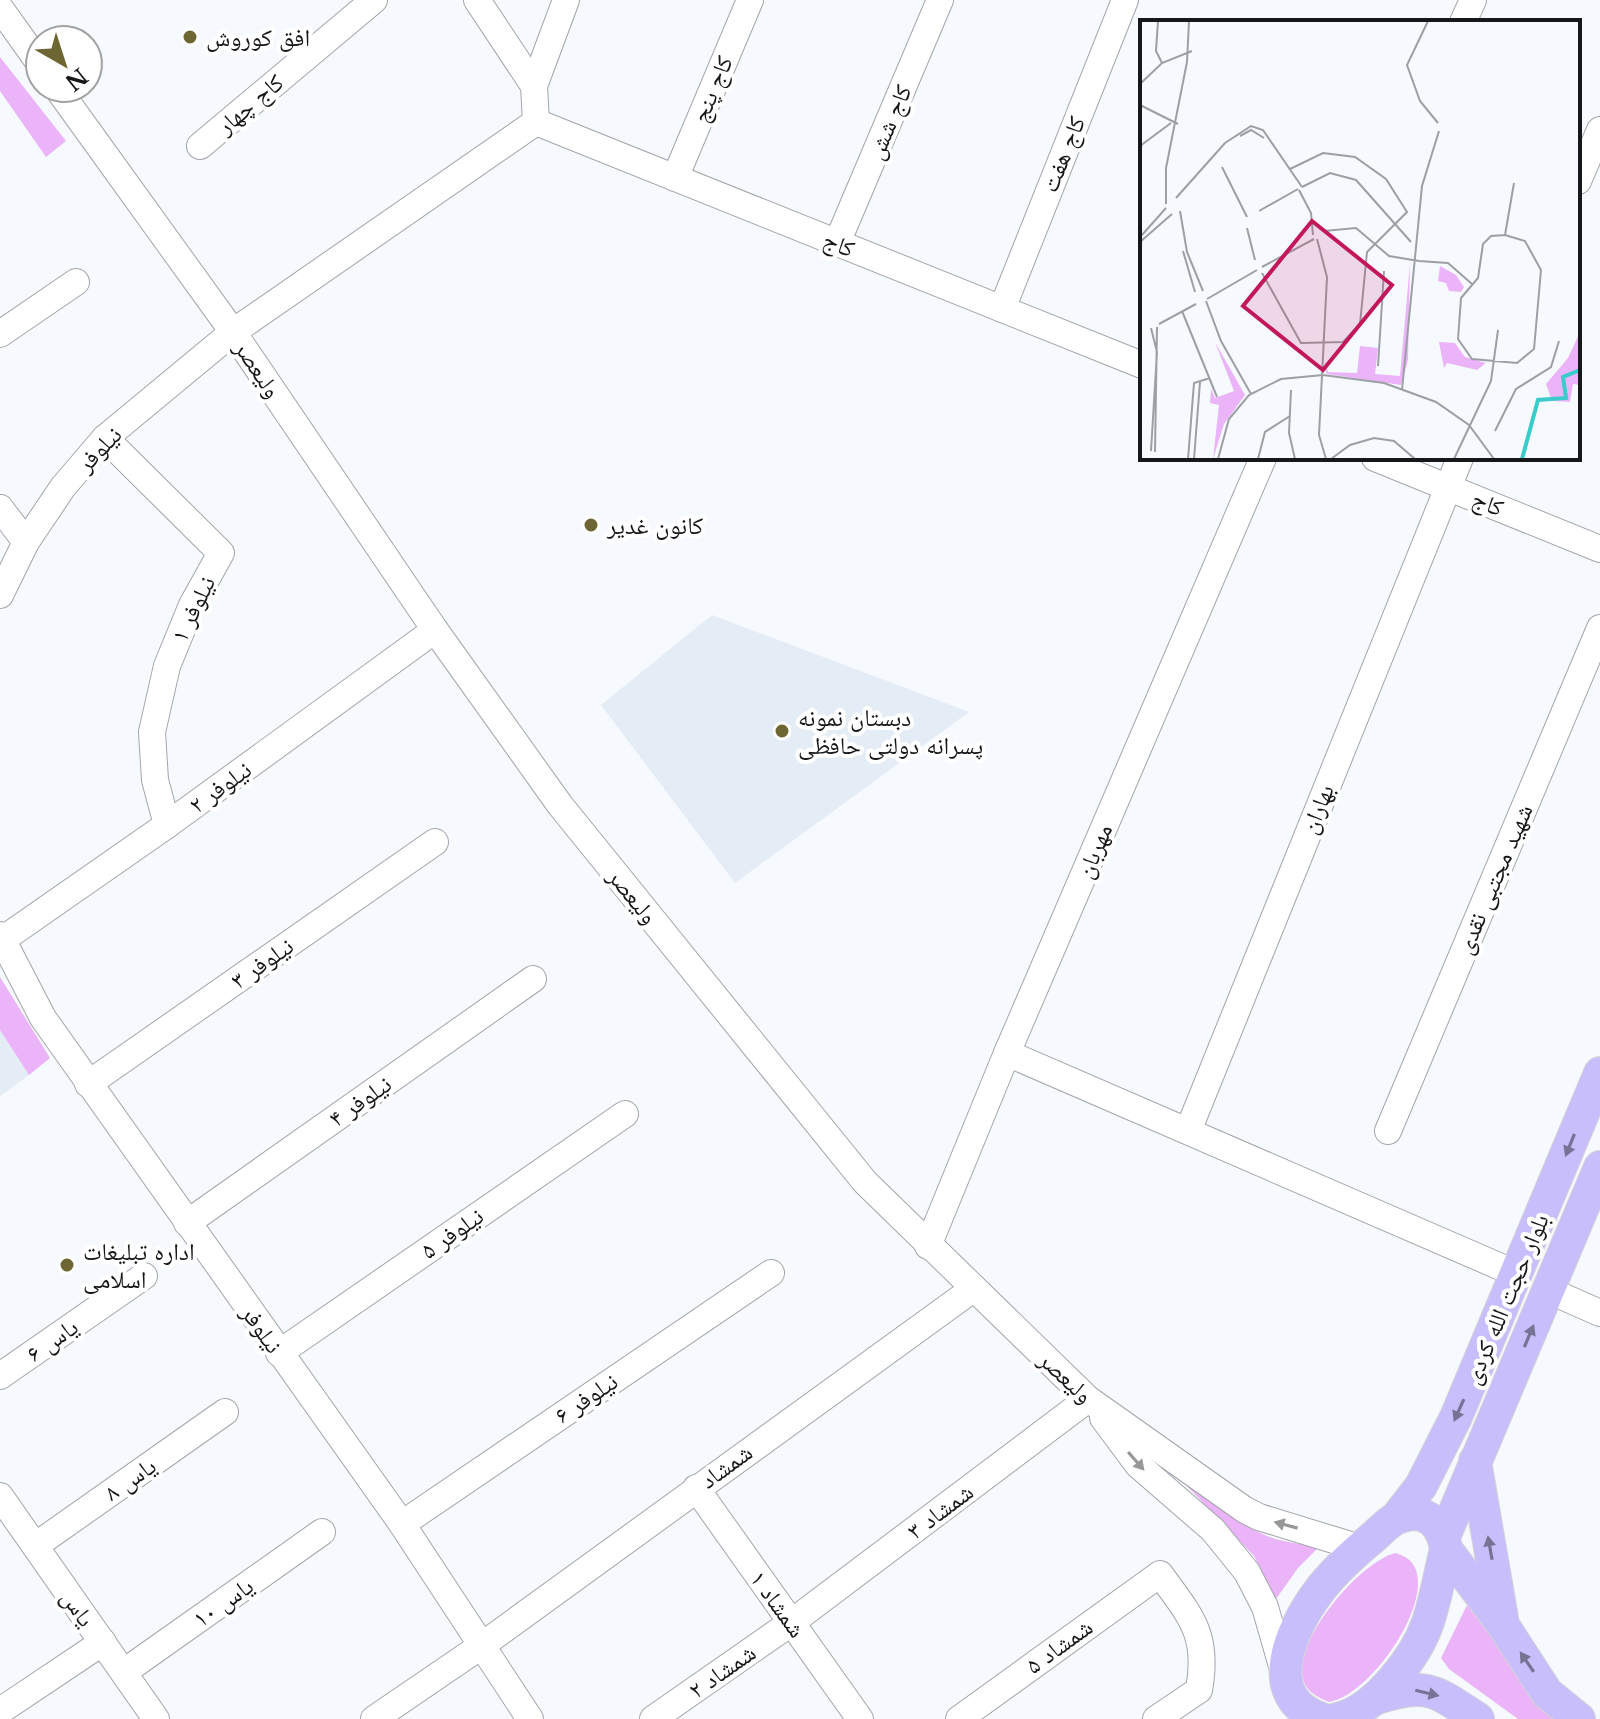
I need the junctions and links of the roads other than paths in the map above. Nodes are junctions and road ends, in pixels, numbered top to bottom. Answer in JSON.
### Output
{"nodes":[{"id":1,"x":374,"y":0,"type":"edge"},
{"id":2,"x":477,"y":0,"type":"edge"},
{"id":3,"x":566,"y":0,"type":"edge"},
{"id":4,"x":750,"y":0,"type":"edge"},
{"id":5,"x":940,"y":0,"type":"edge"},
{"id":6,"x":1125,"y":0,"type":"edge"},
{"id":7,"x":1473,"y":0,"type":"edge"},
{"id":8,"x":0,"y":8,"type":"edge"},
{"id":9,"x":1464,"y":20,"type":"edge"},
{"id":10,"x":24,"y":42,"type":"edge"},
{"id":11,"x":534,"y":86,"type":"junction"},
{"id":12,"x":69,"y":104,"type":"edge"},
{"id":13,"x":536,"y":122,"type":"junction"},
{"id":14,"x":1600,"y":130,"type":"edge"},
{"id":15,"x":200,"y":146,"type":"dead end"},
{"id":16,"x":1580,"y":176,"type":"edge"},
{"id":17,"x":675,"y":178,"type":"junction"},
{"id":18,"x":837,"y":243,"type":"junction"},
{"id":19,"x":76,"y":282,"type":"dead end"},
{"id":20,"x":1002,"y":309,"type":"junction"},
{"id":21,"x":233,"y":332,"type":"junction"},
{"id":22,"x":0,"y":334,"type":"edge"},
{"id":23,"x":1140,"y":364,"type":"edge"},
{"id":24,"x":105,"y":438,"type":"junction"},
{"id":25,"x":1262,"y":460,"type":"edge"},
{"id":26,"x":1380,"y":460,"type":"edge"},
{"id":27,"x":1459,"y":460,"type":"edge"},
{"id":28,"x":1447,"y":487,"type":"junction"},
{"id":29,"x":0,"y":508,"type":"edge"},
{"id":30,"x":26,"y":542,"type":"junction"},
{"id":31,"x":1600,"y":549,"type":"edge"},
{"id":32,"x":0,"y":595,"type":"edge"},
{"id":33,"x":1600,"y":628,"type":"edge"},
{"id":34,"x":435,"y":630,"type":"junction"},
{"id":35,"x":167,"y":825,"type":"junction"},
{"id":36,"x":435,"y":842,"type":"dead end"},
{"id":37,"x":1,"y":937,"type":"edge"},
{"id":38,"x":533,"y":979,"type":"dead end"},
{"id":39,"x":1007,"y":1053,"type":"junction"},
{"id":40,"x":1600,"y":1073,"type":"edge"},
{"id":41,"x":88,"y":1084,"type":"junction"},
{"id":42,"x":625,"y":1114,"type":"dead end"},
{"id":43,"x":1188,"y":1131,"type":"junction"},
{"id":44,"x":1388,"y":1131,"type":"dead end"},
{"id":45,"x":1600,"y":1167,"type":"edge"},
{"id":46,"x":187,"y":1223,"type":"junction"},
{"id":47,"x":928,"y":1246,"type":"junction"},
{"id":48,"x":771,"y":1273,"type":"dead end"},
{"id":49,"x":1517,"y":1274,"type":"junction"},
{"id":50,"x":144,"y":1276,"type":"dead end"},
{"id":51,"x":973,"y":1289,"type":"junction"},
{"id":52,"x":1548,"y":1290,"type":"junction"},
{"id":53,"x":1600,"y":1313,"type":"edge"},
{"id":54,"x":279,"y":1353,"type":"junction"},
{"id":55,"x":0,"y":1376,"type":"edge"},
{"id":56,"x":1088,"y":1399,"type":"junction"},
{"id":57,"x":225,"y":1412,"type":"dead end"},
{"id":58,"x":1475,"y":1461,"type":"junction"},
{"id":59,"x":696,"y":1488,"type":"junction"},
{"id":60,"x":0,"y":1496,"type":"edge"},
{"id":61,"x":1397,"y":1517,"type":"junction"},
{"id":62,"x":402,"y":1524,"type":"junction"},
{"id":63,"x":322,"y":1532,"type":"dead end"},
{"id":64,"x":1445,"y":1543,"type":"junction"},
{"id":65,"x":35,"y":1546,"type":"junction"},
{"id":66,"x":1360,"y":1548,"type":"junction"},
{"id":67,"x":792,"y":1622,"type":"junction"},
{"id":68,"x":1503,"y":1625,"type":"junction"},
{"id":69,"x":103,"y":1642,"type":"junction"},
{"id":70,"x":481,"y":1646,"type":"junction"},
{"id":71,"x":124,"y":1672,"type":"junction"},
{"id":72,"x":1286,"y":1679,"type":"junction"},
{"id":73,"x":0,"y":1711,"type":"edge"},
{"id":74,"x":1345,"y":1715,"type":"edge"},
{"id":75,"x":156,"y":1719,"type":"edge"},
{"id":76,"x":374,"y":1719,"type":"edge"},
{"id":77,"x":530,"y":1719,"type":"edge"},
{"id":78,"x":653,"y":1719,"type":"edge"},
{"id":79,"x":860,"y":1719,"type":"edge"},
{"id":80,"x":959,"y":1719,"type":"edge"},
{"id":81,"x":1156,"y":1719,"type":"edge"},
{"id":82,"x":1274,"y":1719,"type":"edge"},
{"id":83,"x":1478,"y":1719,"type":"edge"},
{"id":84,"x":1579,"y":1719,"type":"edge"}],
"edges":[{"from":1,"to":15,"type":"street","name":"کاج چهار"},
{"from":2,"to":11,"type":"street"},
{"from":3,"to":11,"type":"street"},
{"from":4,"to":17,"type":"street","name":"کاج پنج"},
{"from":5,"to":18,"type":"street","name":"کاج شش"},
{"from":6,"to":20,"type":"street","name":"کاج هفت"},
{"from":7,"to":9,"type":"street"},
{"from":8,"to":10,"type":"street"},
{"from":11,"to":13,"type":"street"},
{"from":12,"to":21,"type":"street","name":"ولیعصر"},
{"from":13,"to":17,"type":"street","name":"کاج"},
{"from":13,"to":21,"type":"street"},
{"from":14,"to":16,"type":"street"},
{"from":17,"to":18,"type":"street","name":"کاج"},
{"from":18,"to":20,"type":"street","name":"کاج"},
{"from":19,"to":22,"type":"street"},
{"from":20,"to":23,"type":"street","name":"کاج"},
{"from":21,"to":24,"type":"street","name":"نیلوفر"},
{"from":21,"to":34,"type":"street","name":"ولیعصر"},
{"from":24,"to":30,"type":"street","name":"نیلوفر"},
{"from":24,"to":35,"type":"street","name":"نیلوفر ۱"},
{"from":25,"to":39,"type":"street","name":"مهربان"},
{"from":26,"to":28,"type":"street","name":"کاج"},
{"from":27,"to":28,"type":"street","name":"بهاران"},
{"from":28,"to":31,"type":"street","name":"کاج"},
{"from":28,"to":43,"type":"street","name":"بهاران"},
{"from":29,"to":30,"type":"street"},
{"from":30,"to":32,"type":"street","name":"نیلوفر"},
{"from":33,"to":44,"type":"street","name":"شهید مجتبی نقدی"},
{"from":34,"to":35,"type":"street","name":"نیلوفر ۲"},
{"from":34,"to":47,"type":"street","name":"ولیعصر"},
{"from":35,"to":37,"type":"street","name":"نیلوفر ۲"},
{"from":36,"to":41,"type":"street","name":"نیلوفر ۳"},
{"from":37,"to":41,"type":"street","name":"نیلوفر"},
{"from":38,"to":46,"type":"street","name":"نیلوفر ۴"},
{"from":39,"to":43,"type":"street"},
{"from":39,"to":47,"type":"street","name":"مهربان"},
{"from":40,"to":49,"type":"main road","name":"بلوار حجت الله کردی","one_way":true},
{"from":41,"to":46,"type":"street","name":"نیلوفر"},
{"from":42,"to":54,"type":"street","name":"نیلوفر ۵"},
{"from":43,"to":49,"type":"street"},
{"from":45,"to":52,"type":"main road","name":"بلوار حجت الله کردی"},
{"from":46,"to":54,"type":"street","name":"نیلوفر"},
{"from":47,"to":51,"type":"street","name":"ولیعصر"},
{"from":48,"to":62,"type":"street","name":"نیلوفر ۶"},
{"from":49,"to":61,"type":"main road","name":"بلوار حجت الله کردی","one_way":true},
{"from":50,"to":55,"type":"street","name":"یاس ۶"},
{"from":51,"to":56,"type":"street","name":"ولیعصر"},
{"from":51,"to":59,"type":"street","name":"شمشاد"},
{"from":52,"to":53,"type":"street"},
{"from":58,"to":52,"type":"main road","name":"بلوار حجت الله کردی","one_way":true},
{"from":54,"to":62,"type":"street","name":"نیلوفر"},
{"from":66,"to":56,"type":"street","name":"ولیعصر","one_way":true},
{"from":56,"to":67,"type":"street","name":"شمشاد ۳"},
{"from":56,"to":72,"type":"street","one_way":true},
{"from":57,"to":65,"type":"street","name":"یاس ۸"},
{"from":58,"to":64,"type":"main road","name":"بلوار حجت الله کردی"},
{"from":68,"to":58,"type":"main road","one_way":true},
{"from":59,"to":67,"type":"street","name":"شمشاد ۱"},
{"from":59,"to":70,"type":"street","name":"شمشاد"},
{"from":60,"to":65,"type":"street","name":"یاس"},
{"from":61,"to":64,"type":"main road"},
{"from":61,"to":66,"type":"main road"},
{"from":62,"to":70,"type":"street","name":"نیلوفر"},
{"from":63,"to":71,"type":"street","name":"یاس ۱۰"},
{"from":64,"to":68,"type":"main road"},
{"from":64,"to":74,"type":"main road"},
{"from":65,"to":69,"type":"street","name":"یاس"},
{"from":66,"to":72,"type":"main road"},
{"from":67,"to":78,"type":"street","name":"شمشاد ۲"},
{"from":67,"to":79,"type":"street","name":"شمشاد ۱"},
{"from":84,"to":68,"type":"main road","one_way":true},
{"from":69,"to":71,"type":"street","name":"یاس"},
{"from":69,"to":73,"type":"street"},
{"from":70,"to":76,"type":"street","name":"شمشاد"},
{"from":70,"to":77,"type":"street","name":"نیلوفر"},
{"from":71,"to":75,"type":"street","name":"یاس"},
{"from":72,"to":74,"type":"main road"},
{"from":72,"to":82,"type":"main road"},
{"from":74,"to":83,"type":"main road","one_way":true},
{"from":80,"to":81,"type":"street","name":"شمشاد ۵"}]}
